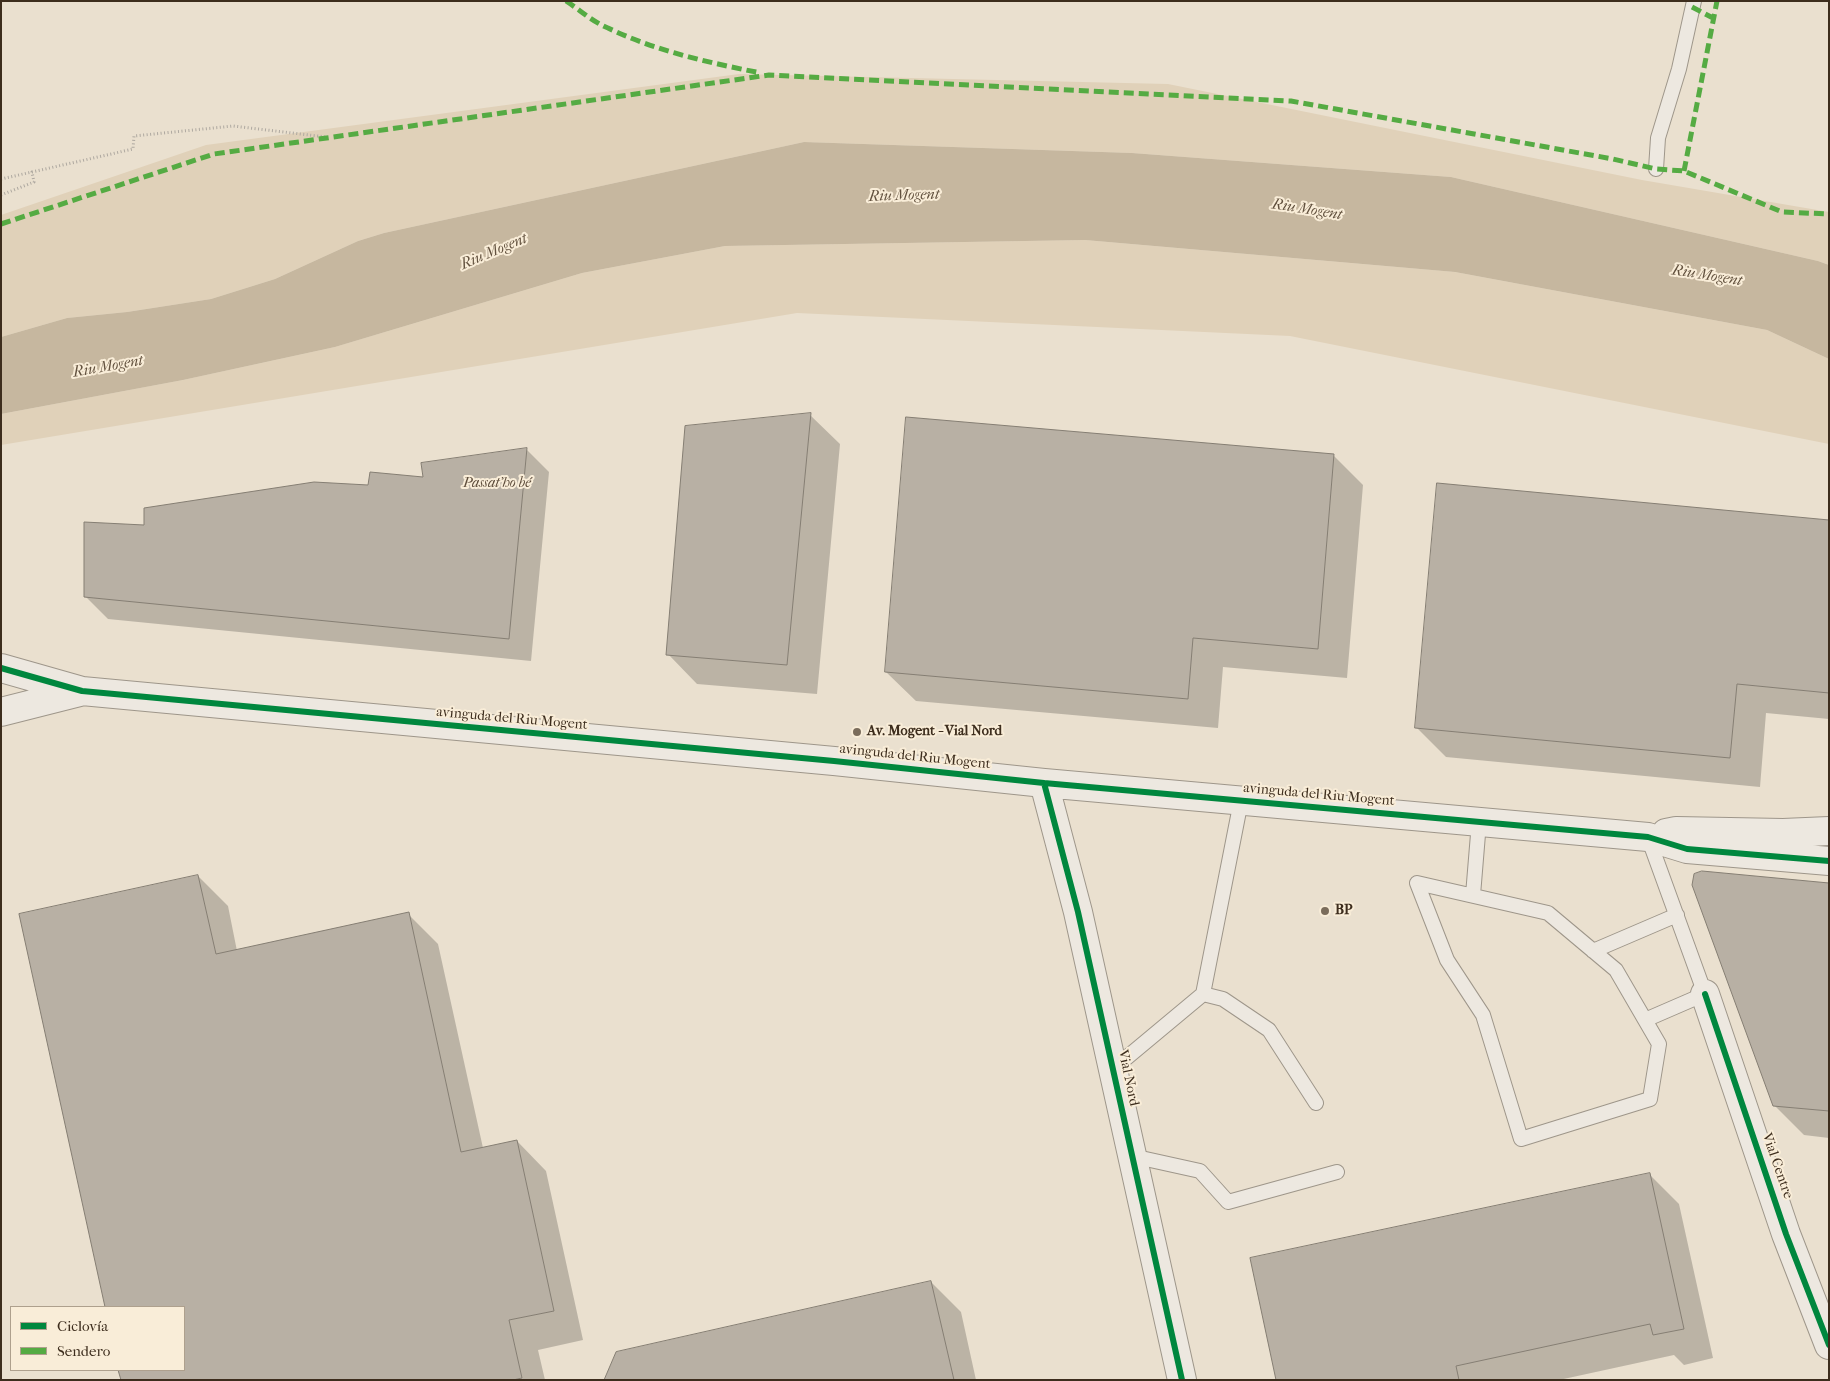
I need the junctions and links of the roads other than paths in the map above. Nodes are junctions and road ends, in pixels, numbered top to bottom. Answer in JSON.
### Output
{"nodes":[{"id":1,"x":1694,"y":1,"type":"edge"},
{"id":2,"x":1656,"y":169,"type":"dead end"},
{"id":3,"x":1,"y":668,"type":"edge"},
{"id":4,"x":82,"y":691,"type":"junction"},
{"id":5,"x":1,"y":712,"type":"edge"},
{"id":6,"x":1044,"y":783,"type":"junction"},
{"id":7,"x":1241,"y":800,"type":"junction"},
{"id":8,"x":1479,"y":822,"type":"junction"},
{"id":9,"x":1829,"y":830,"type":"edge"},
{"id":10,"x":1648,"y":837,"type":"junction"},
{"id":11,"x":1829,"y":861,"type":"edge"},
{"id":12,"x":1473,"y":895,"type":"junction"},
{"id":13,"x":1677,"y":916,"type":"junction"},
{"id":14,"x":1594,"y":952,"type":"junction"},
{"id":15,"x":1203,"y":994,"type":"junction"},
{"id":16,"x":1705,"y":994,"type":"junction"},
{"id":17,"x":1645,"y":1020,"type":"junction"},
{"id":18,"x":1113,"y":1069,"type":"junction"},
{"id":19,"x":1316,"y":1103,"type":"dead end"},
{"id":20,"x":1132,"y":1156,"type":"junction"},
{"id":21,"x":1337,"y":1172,"type":"dead end"},
{"id":22,"x":1829,"y":1344,"type":"edge"},
{"id":23,"x":1182,"y":1380,"type":"edge"}],
"edges":[{"from":1,"to":2,"type":"lane"},
{"from":3,"to":4,"type":"street","name":"avinguda del Riu Mogent"},
{"from":4,"to":5,"type":"street","name":"avinguda del Riu Mogent"},
{"from":4,"to":6,"type":"street","name":"avinguda del Riu Mogent"},
{"from":6,"to":7,"type":"street","name":"avinguda del Riu Mogent"},
{"from":6,"to":18,"type":"street","name":"Vial Nord"},
{"from":7,"to":8,"type":"street","name":"avinguda del Riu Mogent"},
{"from":7,"to":15,"type":"lane"},
{"from":8,"to":10,"type":"street","name":"avinguda del Riu Mogent"},
{"from":8,"to":12,"type":"lane"},
{"from":9,"to":10,"type":"street","name":"avinguda del Riu Mogent"},
{"from":10,"to":11,"type":"street","name":"avinguda del Riu Mogent"},
{"from":10,"to":13,"type":"lane"},
{"from":12,"to":14,"type":"lane"},
{"from":12,"to":17,"type":"lane"},
{"from":13,"to":14,"type":"lane"},
{"from":13,"to":16,"type":"lane"},
{"from":14,"to":17,"type":"lane"},
{"from":15,"to":18,"type":"lane"},
{"from":15,"to":19,"type":"lane"},
{"from":16,"to":17,"type":"lane"},
{"from":16,"to":22,"type":"street","name":"Vial Centre"},
{"from":18,"to":20,"type":"street","name":"Vial Nord"},
{"from":20,"to":21,"type":"lane"},
{"from":20,"to":23,"type":"street","name":"Vial Nord"}]}
